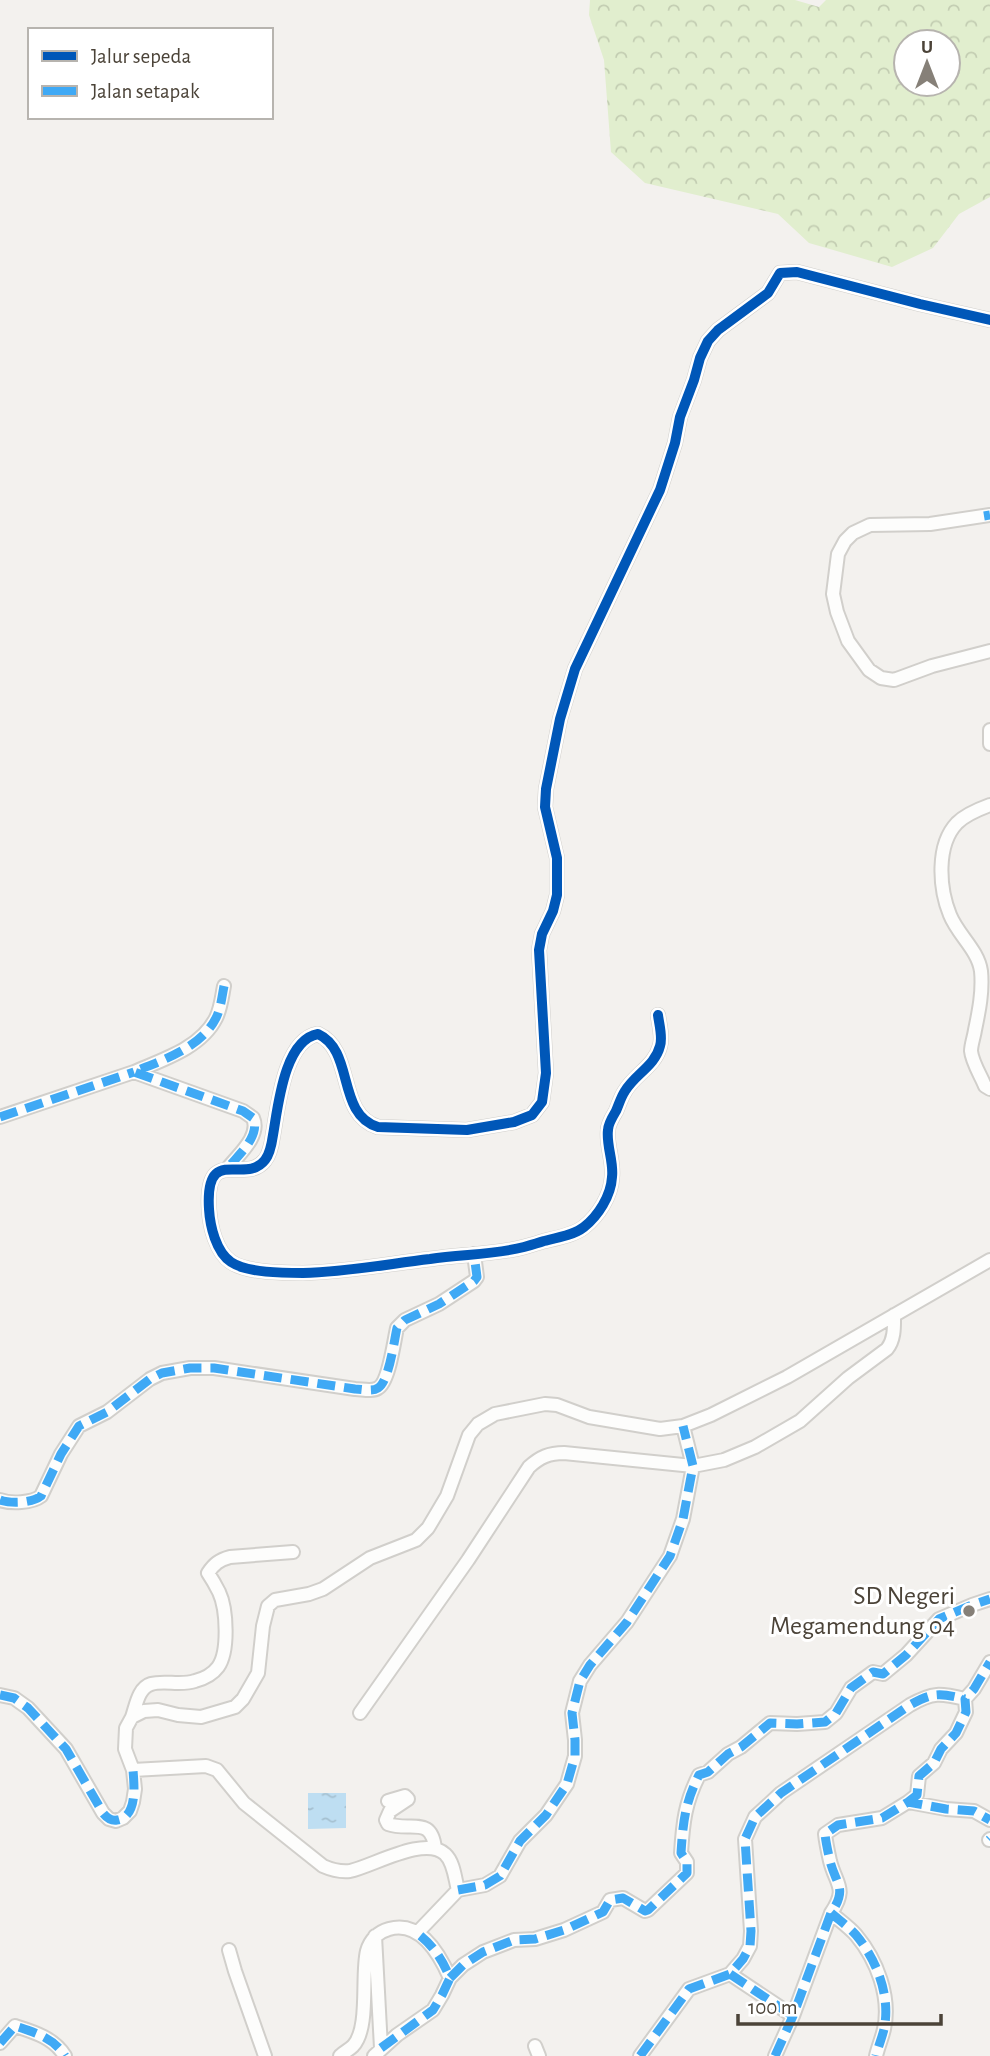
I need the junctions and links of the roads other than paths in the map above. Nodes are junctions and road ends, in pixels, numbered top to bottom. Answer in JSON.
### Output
{"nodes":[{"id":1,"x":990,"y":320,"type":"edge"},
{"id":2,"x":990,"y":515,"type":"edge"},
{"id":3,"x":990,"y":651,"type":"edge"},
{"id":4,"x":990,"y":730,"type":"edge"},
{"id":5,"x":990,"y":744,"type":"edge"},
{"id":6,"x":990,"y":805,"type":"edge"},
{"id":7,"x":224,"y":986,"type":"dead end"},
{"id":8,"x":658,"y":1015,"type":"dead end"},
{"id":9,"x":134,"y":1072,"type":"junction"},
{"id":10,"x":990,"y":1089,"type":"edge"},
{"id":11,"x":0,"y":1116,"type":"edge"},
{"id":12,"x":228,"y":1168,"type":"junction"},
{"id":13,"x":474,"y":1254,"type":"junction"},
{"id":14,"x":990,"y":1260,"type":"edge"},
{"id":15,"x":894,"y":1315,"type":"junction"},
{"id":16,"x":682,"y":1426,"type":"junction"},
{"id":17,"x":693,"y":1466,"type":"junction"},
{"id":18,"x":0,"y":1500,"type":"edge"},
{"id":19,"x":293,"y":1552,"type":"dead end"},
{"id":20,"x":990,"y":1599,"type":"edge"},
{"id":21,"x":990,"y":1662,"type":"edge"},
{"id":22,"x":0,"y":1695,"type":"edge"},
{"id":23,"x":965,"y":1699,"type":"junction"},
{"id":24,"x":360,"y":1713,"type":"dead end"},
{"id":25,"x":132,"y":1717,"type":"junction"},
{"id":26,"x":133,"y":1770,"type":"junction"},
{"id":27,"x":388,"y":1801,"type":"dead end"},
{"id":28,"x":908,"y":1802,"type":"junction"},
{"id":29,"x":990,"y":1820,"type":"edge"},
{"id":30,"x":435,"y":1849,"type":"junction"},
{"id":31,"x":458,"y":1890,"type":"junction"},
{"id":32,"x":831,"y":1913,"type":"junction"},
{"id":33,"x":416,"y":1933,"type":"junction"},
{"id":34,"x":375,"y":1936,"type":"junction"},
{"id":35,"x":229,"y":1950,"type":"dead end"},
{"id":36,"x":730,"y":1974,"type":"junction"},
{"id":37,"x":450,"y":1978,"type":"junction"},
{"id":38,"x":793,"y":2016,"type":"junction"},
{"id":39,"x":0,"y":2042,"type":"edge"},
{"id":40,"x":377,"y":2052,"type":"edge"},
{"id":41,"x":65,"y":2056,"type":"edge"},
{"id":42,"x":265,"y":2056,"type":"edge"},
{"id":43,"x":340,"y":2056,"type":"edge"},
{"id":44,"x":640,"y":2056,"type":"edge"},
{"id":45,"x":775,"y":2056,"type":"edge"},
{"id":46,"x":876,"y":2056,"type":"edge"}],
"edges":[{"from":1,"to":12,"type":"street"},
{"from":2,"to":3,"type":"street"},
{"from":4,"to":5,"type":"street"},
{"from":6,"to":10,"type":"street"},
{"from":7,"to":9,"type":"street"},
{"from":8,"to":13,"type":"street"},
{"from":9,"to":11,"type":"street"},
{"from":9,"to":12,"type":"street"},
{"from":12,"to":13,"type":"street"},
{"from":13,"to":18,"type":"street"},
{"from":14,"to":15,"type":"street"},
{"from":15,"to":16,"type":"street"},
{"from":15,"to":17,"type":"street"},
{"from":16,"to":17,"type":"street"},
{"from":16,"to":25,"type":"street"},
{"from":17,"to":24,"type":"street"},
{"from":17,"to":31,"type":"street"},
{"from":19,"to":25,"type":"street"},
{"from":20,"to":37,"type":"street"},
{"from":21,"to":23,"type":"street"},
{"from":22,"to":26,"type":"street"},
{"from":23,"to":28,"type":"street"},
{"from":23,"to":36,"type":"street"},
{"from":25,"to":26,"type":"street"},
{"from":26,"to":30,"type":"street"},
{"from":27,"to":30,"type":"street"},
{"from":28,"to":29,"type":"street"},
{"from":28,"to":32,"type":"street"},
{"from":30,"to":31,"type":"street"},
{"from":31,"to":33,"type":"street"},
{"from":32,"to":38,"type":"street"},
{"from":32,"to":46,"type":"street"},
{"from":33,"to":34,"type":"street"},
{"from":33,"to":37,"type":"street"},
{"from":34,"to":40,"type":"street"},
{"from":34,"to":43,"type":"street"},
{"from":35,"to":42,"type":"street"},
{"from":36,"to":38,"type":"street"},
{"from":36,"to":44,"type":"street"},
{"from":37,"to":40,"type":"street"},
{"from":38,"to":45,"type":"street"},
{"from":39,"to":41,"type":"street"}]}
